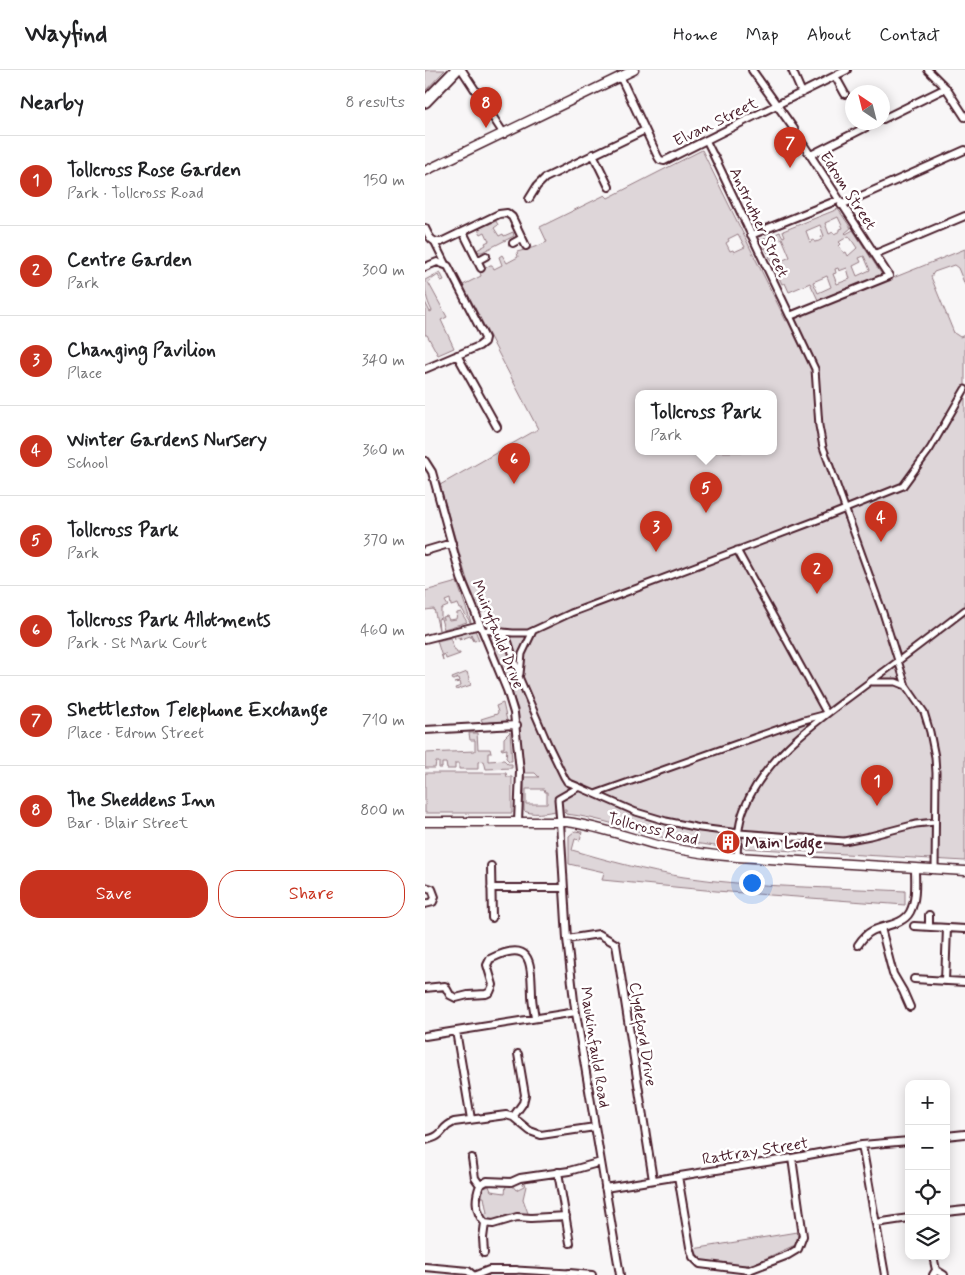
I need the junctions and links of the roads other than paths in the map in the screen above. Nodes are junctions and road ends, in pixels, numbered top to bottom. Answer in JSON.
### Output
{"nodes":[{"id":1,"x":456,"y":70,"type":"edge"},
{"id":2,"x":462,"y":70,"type":"edge"},
{"id":3,"x":634,"y":70,"type":"edge"},
{"id":4,"x":752,"y":70,"type":"edge"},
{"id":5,"x":792,"y":70,"type":"edge"},
{"id":6,"x":847,"y":70,"type":"edge"},
{"id":7,"x":928,"y":70,"type":"edge"},
{"id":8,"x":620,"y":76,"type":"junction"},
{"id":9,"x":835,"y":76,"type":"junction"},
{"id":10,"x":946,"y":88,"type":"junction"},
{"id":11,"x":802,"y":93,"type":"junction"},
{"id":12,"x":845,"y":94,"type":"dead end"},
{"id":13,"x":425,"y":102,"type":"edge"},
{"id":14,"x":777,"y":106,"type":"junction"},
{"id":15,"x":963,"y":107,"type":"edge"},
{"id":16,"x":890,"y":116,"type":"edge"},
{"id":17,"x":965,"y":117,"type":"edge"},
{"id":18,"x":645,"y":130,"type":"junction"},
{"id":19,"x":793,"y":130,"type":"joint"},
{"id":20,"x":860,"y":130,"type":"edge"},
{"id":21,"x":504,"y":134,"type":"junction"},
{"id":22,"x":707,"y":140,"type":"junction"},
{"id":23,"x":803,"y":144,"type":"joint"},
{"id":24,"x":965,"y":150,"type":"edge"},
{"id":25,"x":593,"y":154,"type":"junction"},
{"id":26,"x":811,"y":155,"type":"junction"},
{"id":27,"x":714,"y":156,"type":"joint"},
{"id":28,"x":425,"y":172,"type":"edge"},
{"id":29,"x":609,"y":187,"type":"dead end"},
{"id":30,"x":529,"y":199,"type":"dead end"},
{"id":31,"x":840,"y":202,"type":"junction"},
{"id":32,"x":965,"y":216,"type":"edge"},
{"id":33,"x":425,"y":228,"type":"edge"},
{"id":34,"x":463,"y":232,"type":"junction"},
{"id":35,"x":751,"y":235,"type":"junction"},
{"id":36,"x":522,"y":238,"type":"junction"},
{"id":37,"x":434,"y":241,"type":"junction"},
{"id":38,"x":513,"y":243,"type":"dead end"},
{"id":39,"x":526,"y":246,"type":"dead end"},
{"id":40,"x":875,"y":254,"type":"junction"},
{"id":41,"x":486,"y":256,"type":"dead end"},
{"id":42,"x":477,"y":261,"type":"junction"},
{"id":43,"x":445,"y":263,"type":"junction"},
{"id":44,"x":425,"y":267,"type":"edge"},
{"id":45,"x":481,"y":268,"type":"dead end"},
{"id":46,"x":790,"y":316,"type":"junction"},
{"id":47,"x":457,"y":355,"type":"junction"},
{"id":48,"x":425,"y":369,"type":"edge"},
{"id":49,"x":965,"y":389,"type":"edge"},
{"id":50,"x":497,"y":428,"type":"dead end"},
{"id":51,"x":425,"y":461,"type":"edge"},
{"id":52,"x":845,"y":510,"type":"junction"},
{"id":53,"x":452,"y":543,"type":"junction"},
{"id":54,"x":737,"y":550,"type":"junction"},
{"id":55,"x":425,"y":551,"type":"edge"},
{"id":56,"x":965,"y":610,"type":"edge"},
{"id":57,"x":481,"y":627,"type":"junction"},
{"id":58,"x":533,"y":631,"type":"junction"},
{"id":59,"x":503,"y":632,"type":"junction"},
{"id":60,"x":425,"y":639,"type":"edge"},
{"id":61,"x":898,"y":662,"type":"junction"},
{"id":62,"x":520,"y":679,"type":"junction"},
{"id":63,"x":869,"y":683,"type":"junction"},
{"id":64,"x":906,"y":686,"type":"junction"},
{"id":65,"x":827,"y":714,"type":"junction"},
{"id":66,"x":517,"y":725,"type":"junction"},
{"id":67,"x":425,"y":730,"type":"edge"},
{"id":68,"x":579,"y":788,"type":"junction"},
{"id":69,"x":595,"y":794,"type":"junction"},
{"id":70,"x":425,"y":822,"type":"edge"},
{"id":71,"x":518,"y":822,"type":"junction"},
{"id":72,"x":560,"y":822,"type":"junction"},
{"id":73,"x":935,"y":822,"type":"junction"},
{"id":74,"x":739,"y":833,"type":"junction"},
{"id":75,"x":737,"y":858,"type":"junction"},
{"id":76,"x":491,"y":866,"type":"dead end"},
{"id":77,"x":915,"y":868,"type":"junction"},
{"id":78,"x":935,"y":869,"type":"junction"},
{"id":79,"x":965,"y":871,"type":"edge"},
{"id":80,"x":425,"y":887,"type":"edge"},
{"id":81,"x":491,"y":888,"type":"junction"},
{"id":82,"x":564,"y":888,"type":"junction"},
{"id":83,"x":425,"y":904,"type":"edge"},
{"id":84,"x":929,"y":915,"type":"dead end"},
{"id":85,"x":492,"y":918,"type":"dead end"},
{"id":86,"x":914,"y":926,"type":"dead end"},
{"id":87,"x":929,"y":927,"type":"junction"},
{"id":88,"x":881,"y":928,"type":"junction"},
{"id":89,"x":947,"y":928,"type":"junction"},
{"id":90,"x":965,"y":929,"type":"edge"},
{"id":91,"x":567,"y":939,"type":"junction"},
{"id":92,"x":858,"y":945,"type":"dead end"},
{"id":93,"x":914,"y":978,"type":"dead end"},
{"id":94,"x":945,"y":981,"type":"junction"},
{"id":95,"x":965,"y":982,"type":"edge"},
{"id":96,"x":425,"y":988,"type":"edge"},
{"id":97,"x":910,"y":1007,"type":"dead end"},
{"id":98,"x":576,"y":1012,"type":"junction"},
{"id":99,"x":535,"y":1018,"type":"junction"},
{"id":100,"x":456,"y":1031,"type":"junction"},
{"id":101,"x":425,"y":1036,"type":"edge"},
{"id":102,"x":518,"y":1054,"type":"dead end"},
{"id":103,"x":513,"y":1117,"type":"junction"},
{"id":104,"x":471,"y":1119,"type":"junction"},
{"id":105,"x":595,"y":1126,"type":"junction"},
{"id":106,"x":965,"y":1134,"type":"edge"},
{"id":107,"x":950,"y":1136,"type":"edge"},
{"id":108,"x":425,"y":1140,"type":"edge"},
{"id":109,"x":905,"y":1141,"type":"edge"},
{"id":110,"x":862,"y":1145,"type":"junction"},
{"id":111,"x":472,"y":1158,"type":"dead end"},
{"id":112,"x":792,"y":1158,"type":"junction"},
{"id":113,"x":601,"y":1162,"type":"junction"},
{"id":114,"x":558,"y":1172,"type":"junction"},
{"id":115,"x":678,"y":1176,"type":"junction"},
{"id":116,"x":653,"y":1180,"type":"junction"},
{"id":117,"x":480,"y":1185,"type":"junction"},
{"id":118,"x":605,"y":1188,"type":"junction"},
{"id":119,"x":965,"y":1210,"type":"edge"},
{"id":120,"x":950,"y":1212,"type":"edge"},
{"id":121,"x":566,"y":1216,"type":"junction"},
{"id":122,"x":905,"y":1219,"type":"edge"},
{"id":123,"x":485,"y":1223,"type":"junction"},
{"id":124,"x":876,"y":1223,"type":"junction"},
{"id":125,"x":570,"y":1243,"type":"dead end"},
{"id":126,"x":485,"y":1254,"type":"dead end"},
{"id":127,"x":425,"y":1267,"type":"edge"},
{"id":128,"x":517,"y":1270,"type":"joint"},
{"id":129,"x":750,"y":1272,"type":"edge"},
{"id":130,"x":934,"y":1272,"type":"edge"},
{"id":131,"x":569,"y":1273,"type":"joint"},
{"id":132,"x":475,"y":1275,"type":"edge"},
{"id":133,"x":592,"y":1275,"type":"edge"},
{"id":134,"x":620,"y":1275,"type":"edge"},
{"id":135,"x":885,"y":1275,"type":"edge"},
{"id":136,"x":944,"y":1275,"type":"edge"}],
"edges":[{"from":1,"to":13,"type":"main road"},
{"from":2,"to":21,"type":"street"},
{"from":3,"to":8,"type":"street"},
{"from":4,"to":14,"type":"street","name":"Edrom Street"},
{"from":5,"to":11,"type":"street"},
{"from":6,"to":9,"type":"street","name":"Elvan Street"},
{"from":7,"to":10,"type":"street"},
{"from":8,"to":18,"type":"street"},
{"from":8,"to":21,"type":"street"},
{"from":9,"to":11,"type":"street","name":"Elvan Street"},
{"from":9,"to":12,"type":"street"},
{"from":10,"to":15,"type":"street"},
{"from":10,"to":16,"type":"street"},
{"from":11,"to":14,"type":"street","name":"Elvan Street"},
{"from":14,"to":19,"type":"street","name":"Edrom Street"},
{"from":14,"to":22,"type":"street","name":"Elvan Street"},
{"from":15,"to":17,"type":"street"},
{"from":18,"to":22,"type":"street","name":"Elvan Street"},
{"from":18,"to":25,"type":"street"},
{"from":19,"to":23,"type":"street","name":"Edrom Street"},
{"from":20,"to":26,"type":"street"},
{"from":21,"to":28,"type":"street"},
{"from":22,"to":27,"type":"street","name":"Anstruther Street"},
{"from":23,"to":26,"type":"street","name":"Edrom Street"},
{"from":24,"to":31,"type":"street"},
{"from":25,"to":29,"type":"street"},
{"from":25,"to":30,"type":"street"},
{"from":26,"to":31,"type":"street","name":"Edrom Street"},
{"from":27,"to":35,"type":"street","name":"Anstruther Street"},
{"from":31,"to":35,"type":"street"},
{"from":31,"to":40,"type":"street","name":"Edrom Street"},
{"from":32,"to":40,"type":"street"},
{"from":33,"to":37,"type":"street"},
{"from":34,"to":36,"type":"street"},
{"from":34,"to":37,"type":"street"},
{"from":34,"to":42,"type":"street"},
{"from":35,"to":46,"type":"street","name":"Anstruther Street"},
{"from":36,"to":38,"type":"street"},
{"from":36,"to":39,"type":"street"},
{"from":37,"to":43,"type":"street"},
{"from":40,"to":46,"type":"street","name":"Edrom Street"},
{"from":41,"to":42,"type":"street"},
{"from":42,"to":45,"type":"street"},
{"from":43,"to":44,"type":"street"},
{"from":43,"to":47,"type":"street"},
{"from":46,"to":52,"type":"street"},
{"from":47,"to":48,"type":"street"},
{"from":47,"to":50,"type":"street"},
{"from":49,"to":52,"type":"street"},
{"from":51,"to":53,"type":"street","name":"Muiryfauld Drive"},
{"from":52,"to":54,"type":"street"},
{"from":52,"to":61,"type":"street"},
{"from":53,"to":55,"type":"street"},
{"from":53,"to":57,"type":"street","name":"Muiryfauld Drive"},
{"from":54,"to":58,"type":"street"},
{"from":54,"to":65,"type":"street"},
{"from":56,"to":61,"type":"street"},
{"from":57,"to":59,"type":"street"},
{"from":57,"to":60,"type":"street"},
{"from":57,"to":66,"type":"street","name":"Muiryfauld Drive"},
{"from":58,"to":59,"type":"street"},
{"from":58,"to":62,"type":"street"},
{"from":59,"to":62,"type":"street"},
{"from":61,"to":63,"type":"street"},
{"from":61,"to":64,"type":"street"},
{"from":62,"to":68,"type":"street"},
{"from":63,"to":64,"type":"street"},
{"from":63,"to":65,"type":"street"},
{"from":64,"to":73,"type":"street"},
{"from":65,"to":69,"type":"street"},
{"from":65,"to":74,"type":"street"},
{"from":66,"to":67,"type":"street"},
{"from":66,"to":71,"type":"street","name":"Muiryfauld Drive"},
{"from":68,"to":69,"type":"street"},
{"from":68,"to":72,"type":"street"},
{"from":69,"to":74,"type":"street"},
{"from":70,"to":71,"type":"street","name":"Tollcross Road"},
{"from":71,"to":72,"type":"street","name":"Tollcross Road"},
{"from":72,"to":75,"type":"street","name":"Tollcross Road"},
{"from":72,"to":82,"type":"street","name":"Maukinfauld Road"},
{"from":73,"to":74,"type":"street"},
{"from":73,"to":78,"type":"street"},
{"from":74,"to":75,"type":"street"},
{"from":75,"to":77,"type":"street","name":"Tollcross Road"},
{"from":76,"to":81,"type":"street"},
{"from":77,"to":78,"type":"street","name":"Tollcross Road"},
{"from":77,"to":88,"type":"street"},
{"from":78,"to":79,"type":"street","name":"Tollcross Road"},
{"from":80,"to":83,"type":"street"},
{"from":81,"to":82,"type":"street"},
{"from":81,"to":85,"type":"street"},
{"from":82,"to":91,"type":"street","name":"Maukinfauld Road"},
{"from":84,"to":87,"type":"street"},
{"from":86,"to":87,"type":"street"},
{"from":87,"to":89,"type":"street"},
{"from":88,"to":92,"type":"street"},
{"from":88,"to":97,"type":"street"},
{"from":89,"to":90,"type":"street"},
{"from":89,"to":94,"type":"street"},
{"from":91,"to":98,"type":"street","name":"Maukinfauld Road"},
{"from":91,"to":116,"type":"street","name":"Clydeford Drive"},
{"from":93,"to":94,"type":"street"},
{"from":94,"to":95,"type":"street"},
{"from":96,"to":99,"type":"street"},
{"from":98,"to":99,"type":"street"},
{"from":98,"to":105,"type":"street","name":"Maukinfauld Road"},
{"from":99,"to":100,"type":"street"},
{"from":100,"to":101,"type":"street"},
{"from":100,"to":104,"type":"street"},
{"from":102,"to":103,"type":"street"},
{"from":103,"to":104,"type":"street"},
{"from":103,"to":105,"type":"street"},
{"from":104,"to":108,"type":"street"},
{"from":105,"to":113,"type":"street","name":"Maukinfauld Road"},
{"from":106,"to":107,"type":"street"},
{"from":109,"to":110,"type":"street","name":"Rattray Street"},
{"from":110,"to":112,"type":"street","name":"Rattray Street"},
{"from":110,"to":124,"type":"street"},
{"from":111,"to":117,"type":"street"},
{"from":112,"to":115,"type":"street","name":"Rattray Street"},
{"from":112,"to":129,"type":"street"},
{"from":113,"to":114,"type":"street"},
{"from":113,"to":118,"type":"street","name":"Maukinfauld Road"},
{"from":114,"to":117,"type":"street"},
{"from":114,"to":121,"type":"street"},
{"from":115,"to":116,"type":"street","name":"Rattray Street"},
{"from":115,"to":129,"type":"street"},
{"from":116,"to":118,"type":"street","name":"Rattray Street"},
{"from":117,"to":123,"type":"street"},
{"from":118,"to":134,"type":"street","name":"Maukinfauld Road"},
{"from":119,"to":120,"type":"street"},
{"from":121,"to":123,"type":"street"},
{"from":121,"to":125,"type":"street"},
{"from":122,"to":124,"type":"street"},
{"from":123,"to":126,"type":"street"},
{"from":124,"to":135,"type":"street"},
{"from":127,"to":132,"type":"street"},
{"from":128,"to":131,"type":"street"},
{"from":128,"to":132,"type":"street"},
{"from":130,"to":136,"type":"street"},
{"from":131,"to":133,"type":"street"}]}
